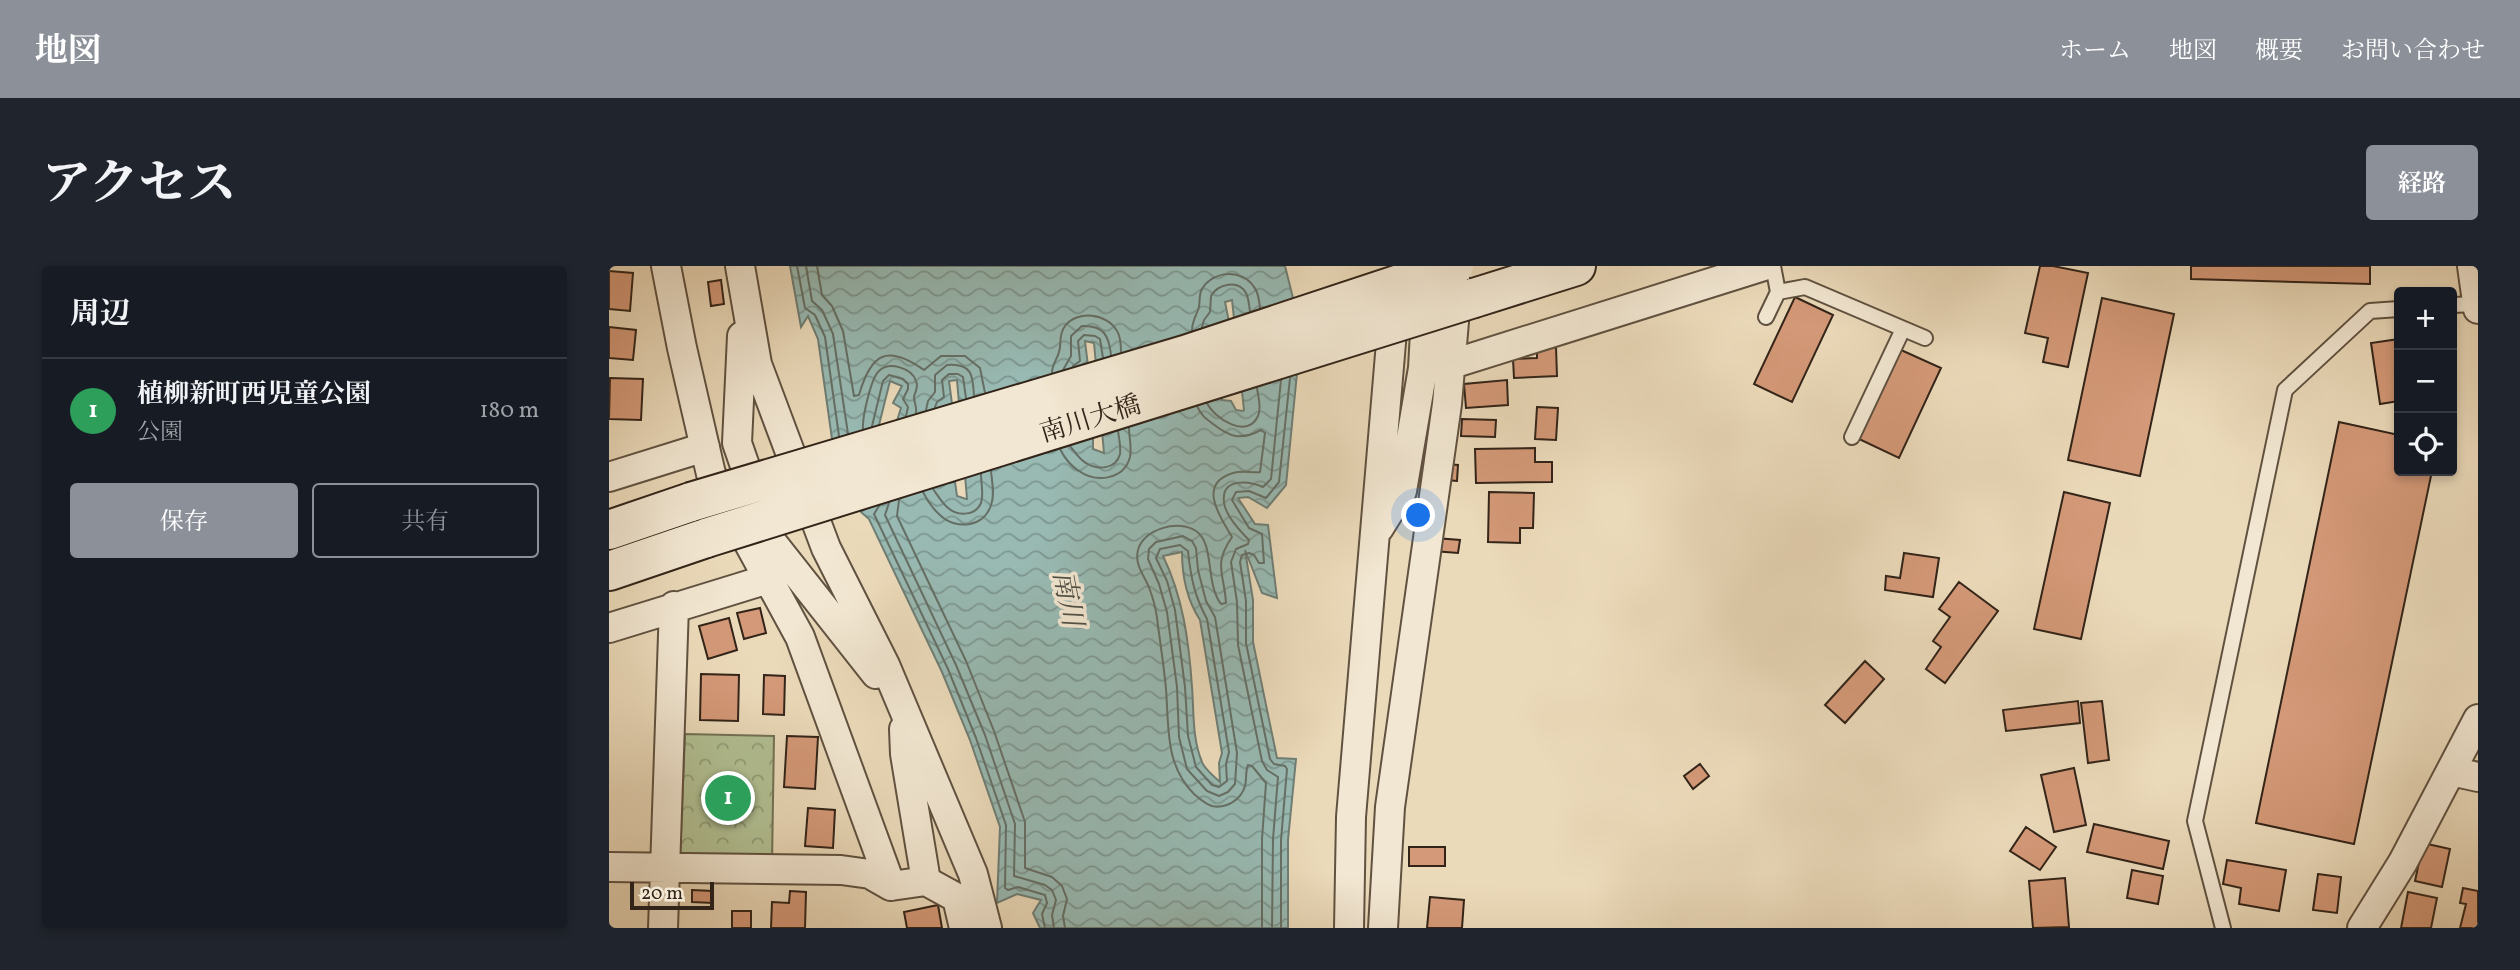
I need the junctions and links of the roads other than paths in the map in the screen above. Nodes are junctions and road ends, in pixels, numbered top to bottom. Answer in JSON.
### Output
{"nodes":[{"id":1,"x":666,"y":266,"type":"edge"},
{"id":2,"x":1397,"y":266,"type":"edge"},
{"id":3,"x":1429,"y":266,"type":"edge"},
{"id":4,"x":1576,"y":266,"type":"edge"},
{"id":5,"x":1764,"y":266,"type":"edge"},
{"id":6,"x":1773,"y":266,"type":"edge"},
{"id":7,"x":2472,"y":266,"type":"edge"},
{"id":8,"x":1462,"y":277,"type":"edge"},
{"id":9,"x":742,"y":279,"type":"edge"},
{"id":10,"x":1778,"y":292,"type":"junction"},
{"id":11,"x":2457,"y":306,"type":"edge"},
{"id":12,"x":2478,"y":306,"type":"edge"},
{"id":13,"x":2394,"y":309,"type":"edge"},
{"id":14,"x":1766,"y":317,"type":"dead end"},
{"id":15,"x":1903,"y":329,"type":"junction"},
{"id":16,"x":1925,"y":338,"type":"dead end"},
{"id":17,"x":1449,"y":365,"type":"junction"},
{"id":18,"x":1852,"y":437,"type":"dead end"},
{"id":19,"x":705,"y":447,"type":"junction"},
{"id":20,"x":609,"y":477,"type":"edge"},
{"id":21,"x":609,"y":530,"type":"edge"},
{"id":22,"x":1376,"y":533,"type":"junction"},
{"id":23,"x":778,"y":570,"type":"junction"},
{"id":24,"x":609,"y":571,"type":"edge"},
{"id":25,"x":674,"y":607,"type":"junction"},
{"id":26,"x":609,"y":628,"type":"edge"},
{"id":27,"x":904,"y":709,"type":"junction"},
{"id":28,"x":2478,"y":719,"type":"edge"},
{"id":29,"x":2464,"y":774,"type":"edge"},
{"id":30,"x":609,"y":867,"type":"edge"},
{"id":31,"x":664,"y":868,"type":"junction"},
{"id":32,"x":926,"y":881,"type":"junction"},
{"id":33,"x":891,"y":886,"type":"junction"},
{"id":34,"x":663,"y":928,"type":"edge"},
{"id":35,"x":964,"y":928,"type":"edge"},
{"id":36,"x":987,"y":928,"type":"edge"},
{"id":37,"x":1349,"y":928,"type":"edge"},
{"id":38,"x":1384,"y":928,"type":"edge"},
{"id":39,"x":2223,"y":928,"type":"edge"},
{"id":40,"x":2362,"y":928,"type":"edge"}],
"edges":[{"from":1,"to":19,"type":"street"},
{"from":2,"to":22,"type":"street"},
{"from":3,"to":22,"type":"street"},
{"from":4,"to":8,"type":"street"},
{"from":5,"to":17,"type":"street"},
{"from":6,"to":10,"type":"lane"},
{"from":7,"to":12,"type":"street"},
{"from":8,"to":17,"type":"street"},
{"from":8,"to":21,"type":"street","name":"南川大橋","bridge":true},
{"from":8,"to":24,"type":"street","name":"南川大橋","bridge":true},
{"from":9,"to":23,"type":"street"},
{"from":9,"to":27,"type":"street"},
{"from":10,"to":14,"type":"lane"},
{"from":10,"to":15,"type":"lane"},
{"from":11,"to":12,"type":"lane"},
{"from":13,"to":39,"type":"lane"},
{"from":15,"to":16,"type":"lane"},
{"from":15,"to":18,"type":"lane"},
{"from":17,"to":38,"type":"street"},
{"from":19,"to":20,"type":"street"},
{"from":19,"to":23,"type":"street"},
{"from":22,"to":37,"type":"street"},
{"from":23,"to":25,"type":"street"},
{"from":23,"to":27,"type":"street"},
{"from":23,"to":33,"type":"street"},
{"from":25,"to":26,"type":"street"},
{"from":25,"to":31,"type":"street"},
{"from":27,"to":32,"type":"street"},
{"from":27,"to":36,"type":"street"},
{"from":28,"to":29,"type":"street"},
{"from":29,"to":40,"type":"street"},
{"from":30,"to":31,"type":"street"},
{"from":31,"to":33,"type":"street"},
{"from":31,"to":34,"type":"street"},
{"from":32,"to":33,"type":"street"},
{"from":32,"to":35,"type":"street"}]}
